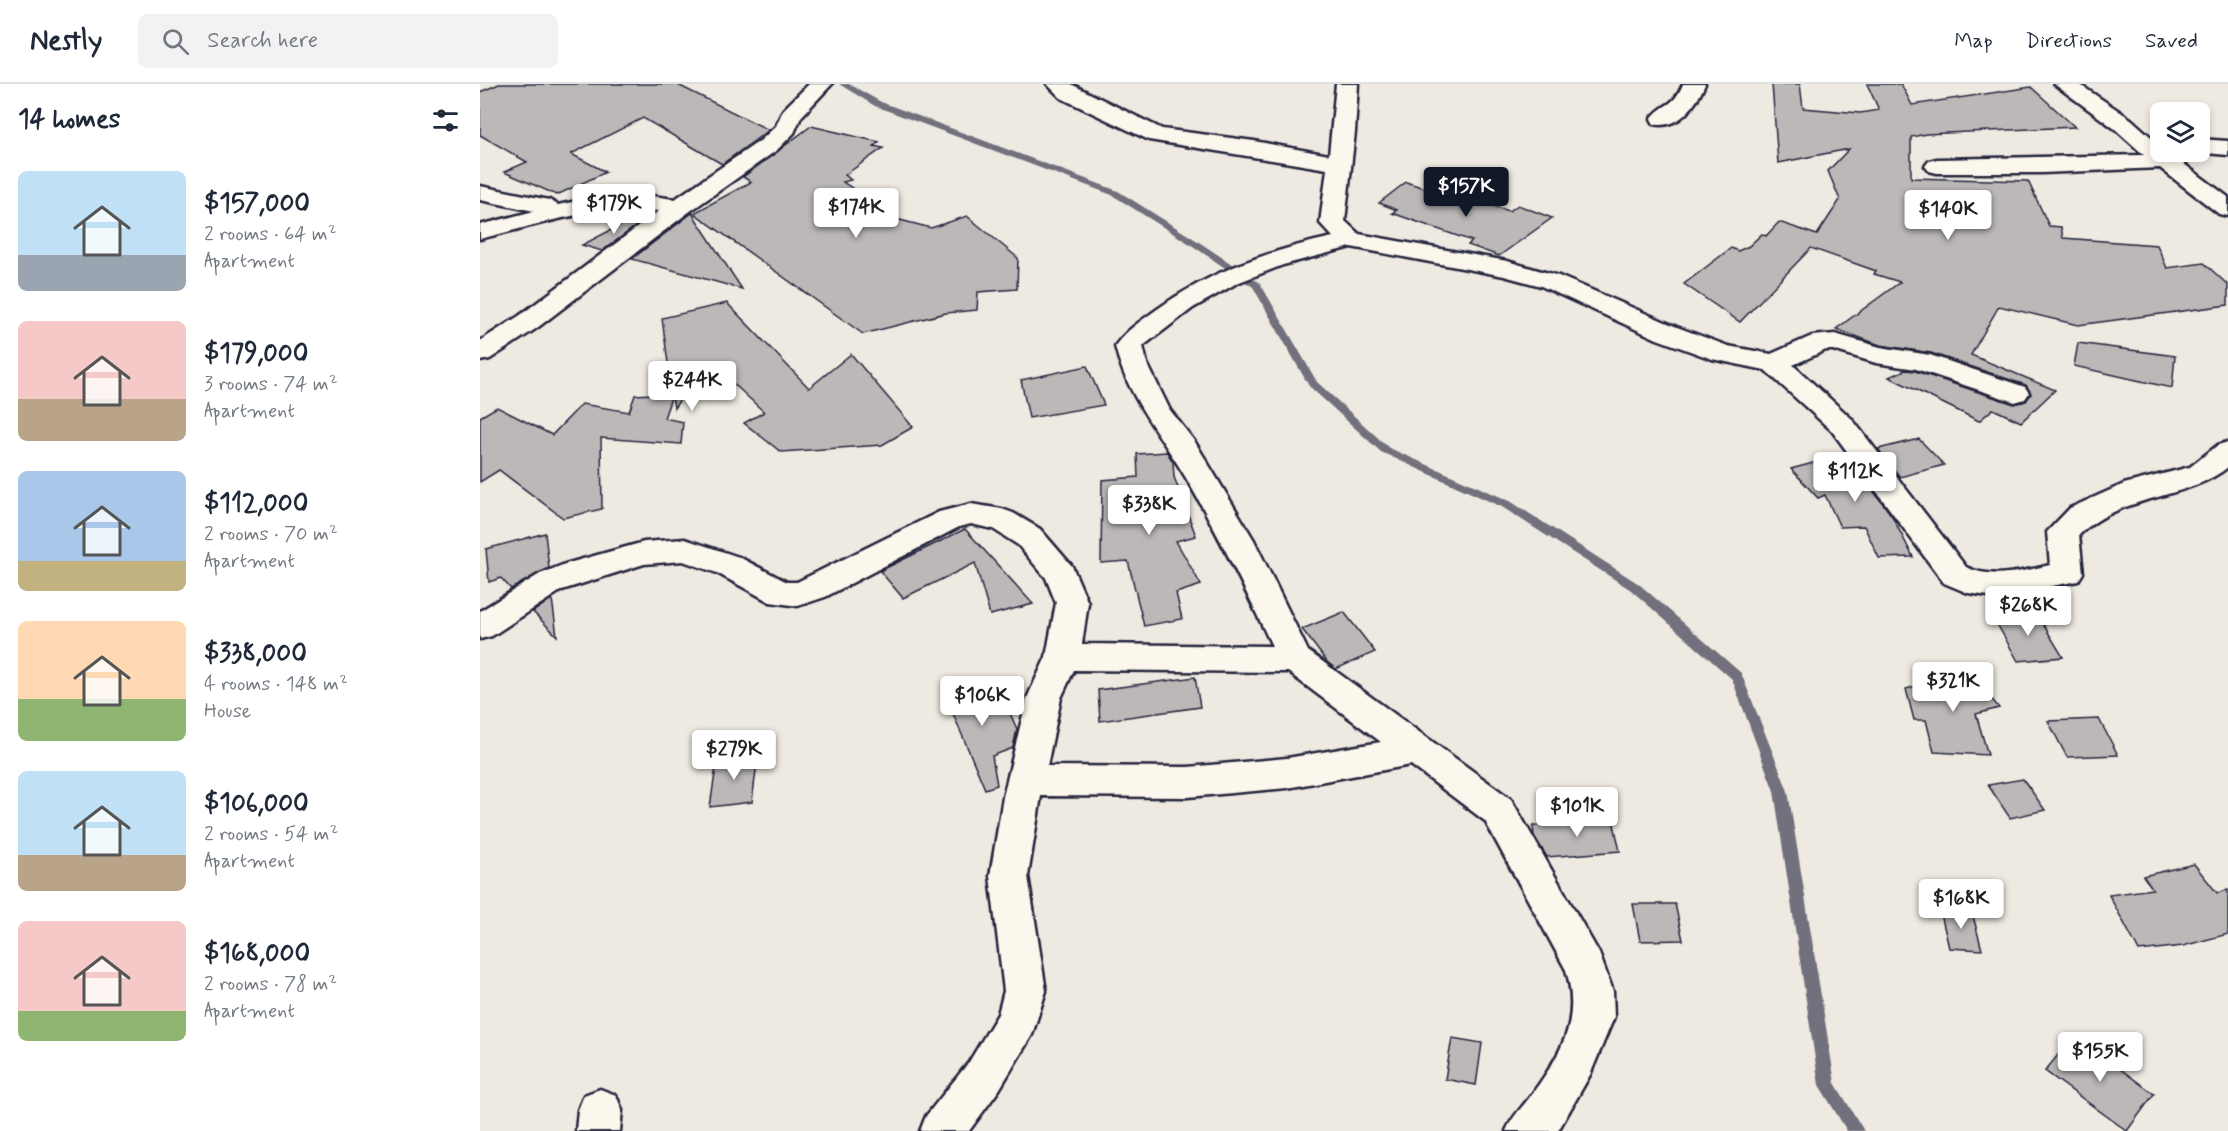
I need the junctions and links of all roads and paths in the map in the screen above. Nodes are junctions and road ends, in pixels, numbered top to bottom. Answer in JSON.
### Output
{"nodes":[{"id":1,"x":821,"y":84,"type":"edge"},
{"id":2,"x":1058,"y":84,"type":"edge"},
{"id":3,"x":1347,"y":84,"type":"edge"},
{"id":4,"x":1694,"y":84,"type":"edge"},
{"id":5,"x":2065,"y":84,"type":"edge"},
{"id":6,"x":1662,"y":119,"type":"dead end"},
{"id":7,"x":2150,"y":143,"type":"edge"},
{"id":8,"x":2210,"y":147,"type":"edge"},
{"id":9,"x":2228,"y":148,"type":"edge"},
{"id":10,"x":2150,"y":150,"type":"edge"},
{"id":11,"x":2173,"y":162,"type":"edge"},
{"id":12,"x":1340,"y":164,"type":"junction"},
{"id":13,"x":1937,"y":166,"type":"dead end"},
{"id":14,"x":484,"y":200,"type":"edge"},
{"id":15,"x":680,"y":207,"type":"junction"},
{"id":16,"x":2228,"y":209,"type":"edge"},
{"id":17,"x":554,"y":213,"type":"junction"},
{"id":18,"x":480,"y":232,"type":"edge"},
{"id":19,"x":1351,"y":240,"type":"junction"},
{"id":20,"x":480,"y":353,"type":"edge"},
{"id":21,"x":1774,"y":363,"type":"junction"},
{"id":22,"x":2015,"y":393,"type":"dead end"},
{"id":23,"x":2228,"y":452,"type":"edge"},
{"id":24,"x":480,"y":627,"type":"edge"},
{"id":25,"x":1063,"y":657,"type":"junction"},
{"id":26,"x":1295,"y":659,"type":"junction"},
{"id":27,"x":1417,"y":750,"type":"junction"},
{"id":28,"x":1028,"y":781,"type":"junction"},
{"id":29,"x":942,"y":1131,"type":"edge"},
{"id":30,"x":1528,"y":1131,"type":"edge"}],
"edges":[{"from":1,"to":15,"type":"street"},
{"from":2,"to":12,"type":"street"},
{"from":3,"to":12,"type":"street"},
{"from":4,"to":6,"type":"street"},
{"from":5,"to":7,"type":"street"},
{"from":8,"to":9,"type":"street"},
{"from":10,"to":13,"type":"street"},
{"from":11,"to":16,"type":"street"},
{"from":12,"to":19,"type":"street"},
{"from":14,"to":17,"type":"street"},
{"from":15,"to":17,"type":"street"},
{"from":15,"to":20,"type":"street"},
{"from":17,"to":18,"type":"street"},
{"from":19,"to":21,"type":"street"},
{"from":19,"to":26,"type":"street"},
{"from":21,"to":22,"type":"street"},
{"from":21,"to":23,"type":"street"},
{"from":24,"to":25,"type":"street"},
{"from":25,"to":26,"type":"street"},
{"from":25,"to":28,"type":"street"},
{"from":26,"to":27,"type":"street"},
{"from":27,"to":28,"type":"street"},
{"from":27,"to":30,"type":"street"},
{"from":28,"to":29,"type":"street"}]}
